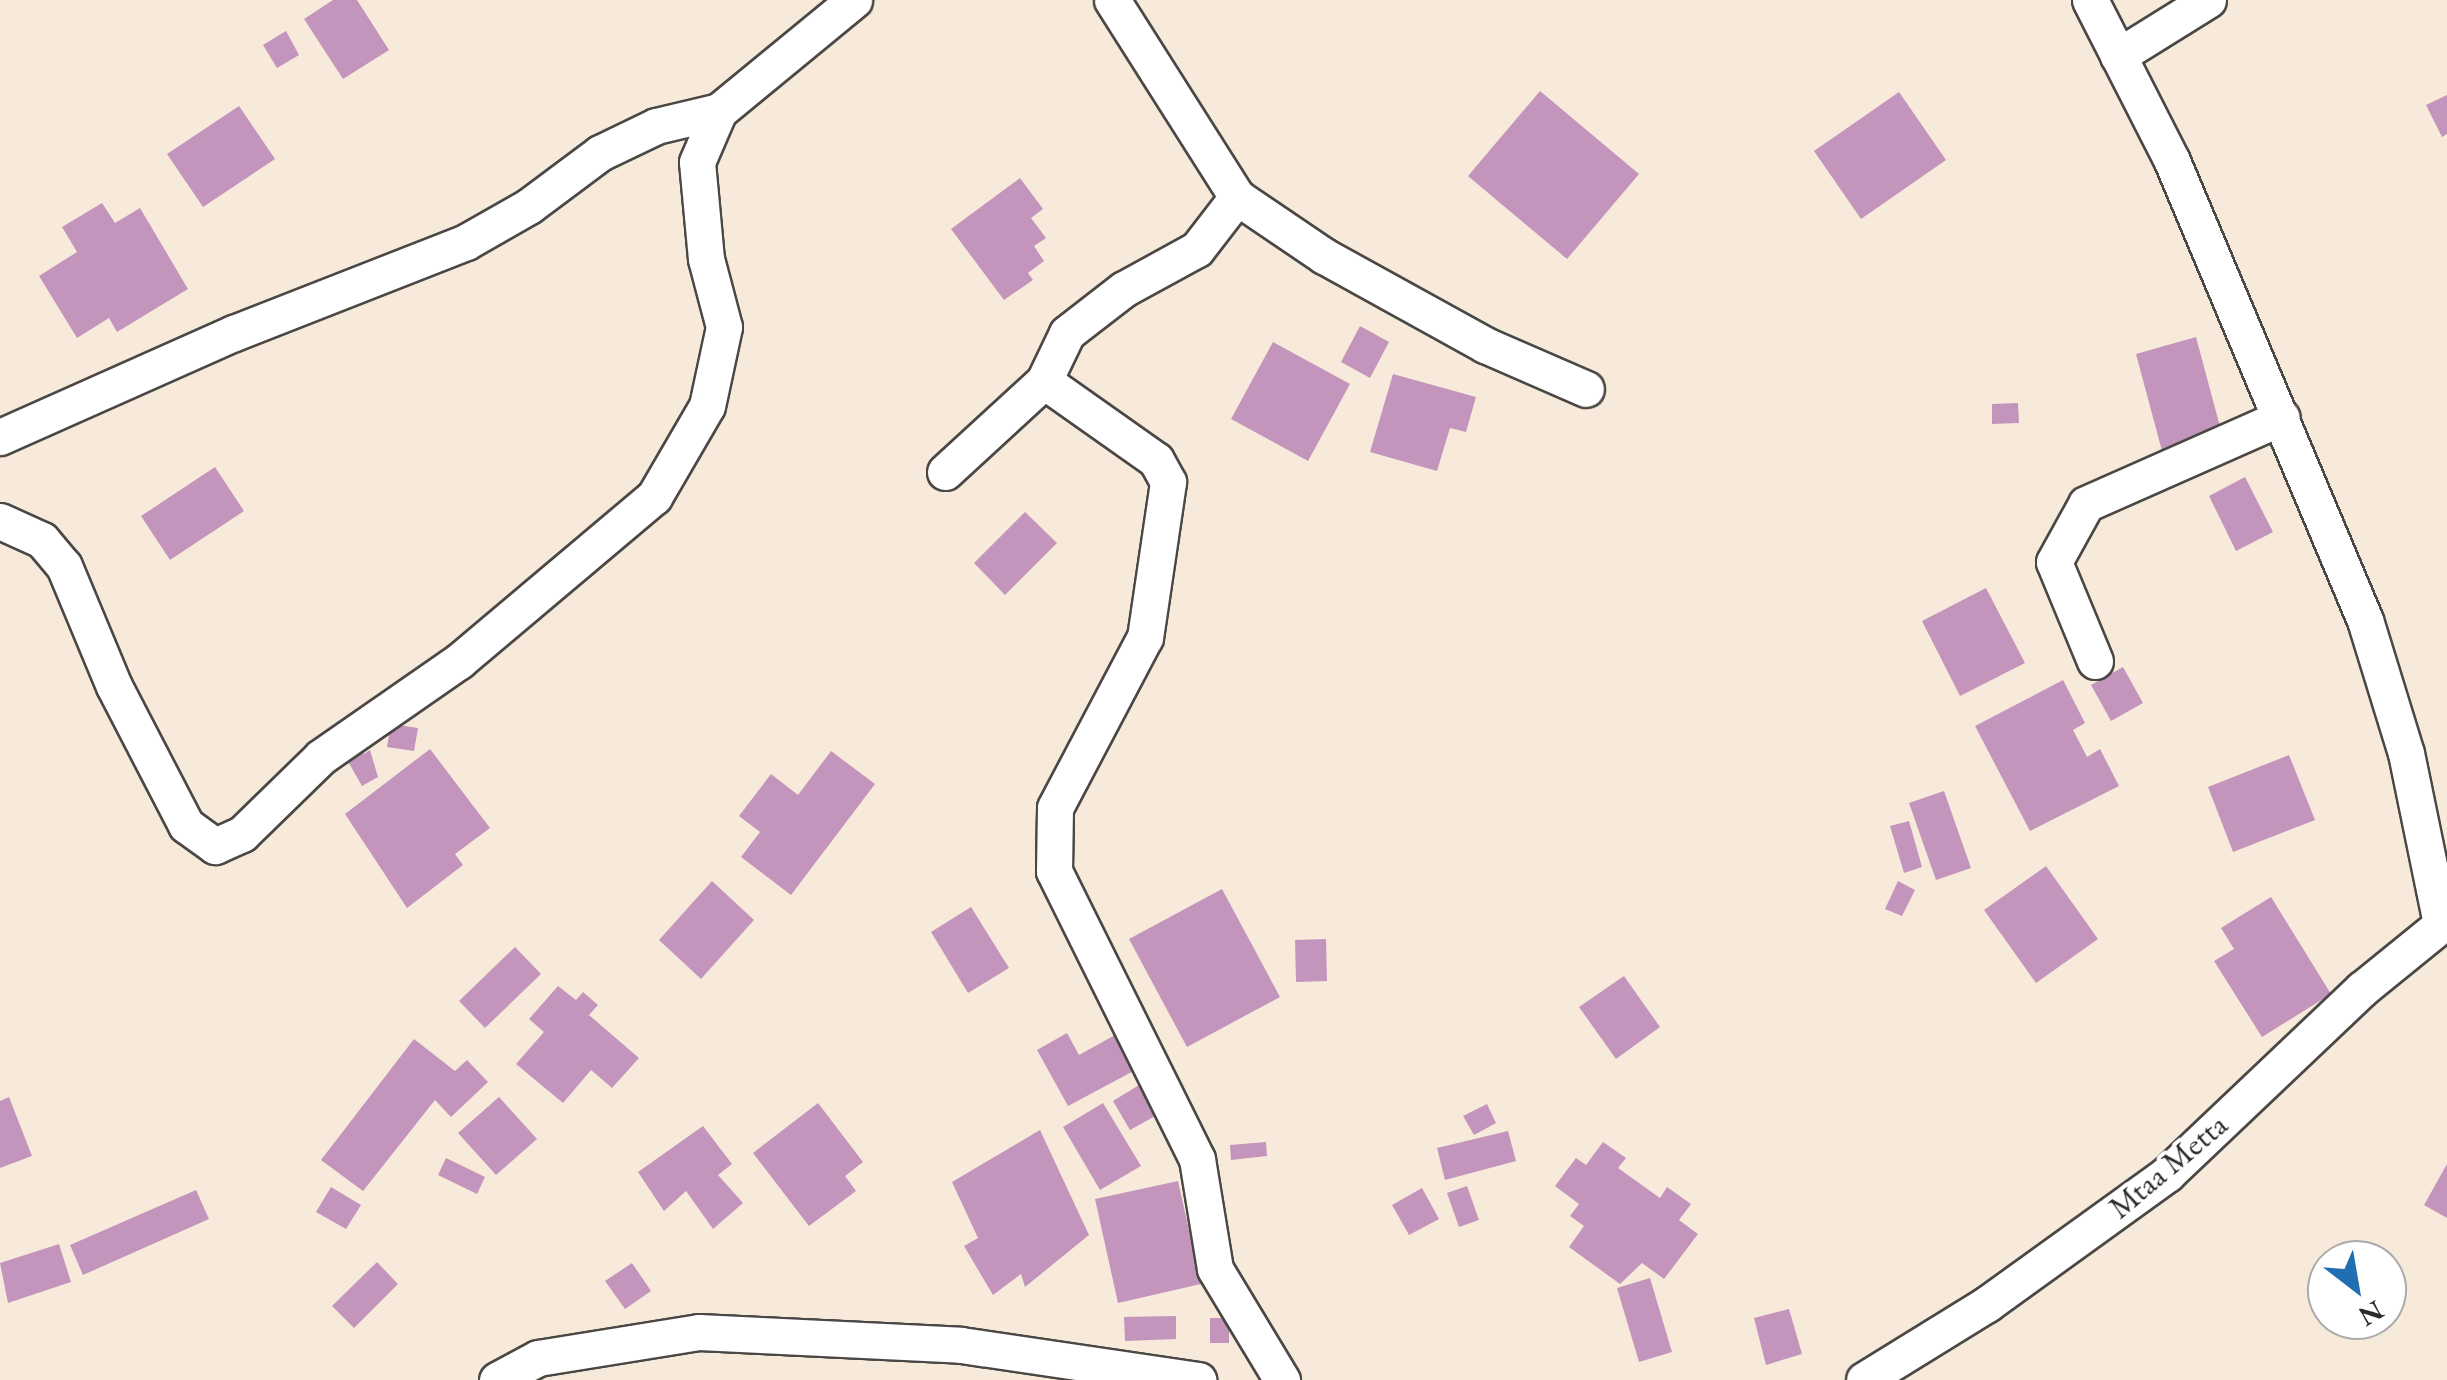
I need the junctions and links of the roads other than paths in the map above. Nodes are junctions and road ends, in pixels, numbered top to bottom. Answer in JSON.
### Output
{"nodes":[{"id":1,"x":854,"y":0,"type":"edge"},
{"id":2,"x":1112,"y":0,"type":"edge"},
{"id":3,"x":2090,"y":0,"type":"edge"},
{"id":4,"x":2208,"y":0,"type":"edge"},
{"id":5,"x":2118,"y":56,"type":"junction"},
{"id":6,"x":720,"y":110,"type":"junction"},
{"id":7,"x":1237,"y":197,"type":"junction"},
{"id":8,"x":1044,"y":381,"type":"junction"},
{"id":9,"x":1586,"y":389,"type":"dead end"},
{"id":10,"x":2282,"y":417,"type":"junction"},
{"id":11,"x":0,"y":437,"type":"edge"},
{"id":12,"x":945,"y":472,"type":"dead end"},
{"id":13,"x":0,"y":521,"type":"edge"},
{"id":14,"x":2095,"y":660,"type":"dead end"},
{"id":15,"x":2444,"y":922,"type":"edge"},
{"id":16,"x":497,"y":1380,"type":"edge"},
{"id":17,"x":1198,"y":1380,"type":"edge"},
{"id":18,"x":1282,"y":1380,"type":"edge"},
{"id":19,"x":1864,"y":1380,"type":"edge"}],
"edges":[{"from":1,"to":6,"type":"street"},
{"from":2,"to":7,"type":"street"},
{"from":3,"to":5,"type":"street"},
{"from":4,"to":5,"type":"street"},
{"from":5,"to":10,"type":"street"},
{"from":6,"to":11,"type":"street"},
{"from":6,"to":13,"type":"street"},
{"from":7,"to":8,"type":"street"},
{"from":7,"to":9,"type":"street"},
{"from":8,"to":12,"type":"street"},
{"from":8,"to":18,"type":"street"},
{"from":10,"to":14,"type":"street"},
{"from":10,"to":15,"type":"street"},
{"from":15,"to":19,"type":"street","name":"Mtaa Metta"},
{"from":16,"to":17,"type":"street"}]}
